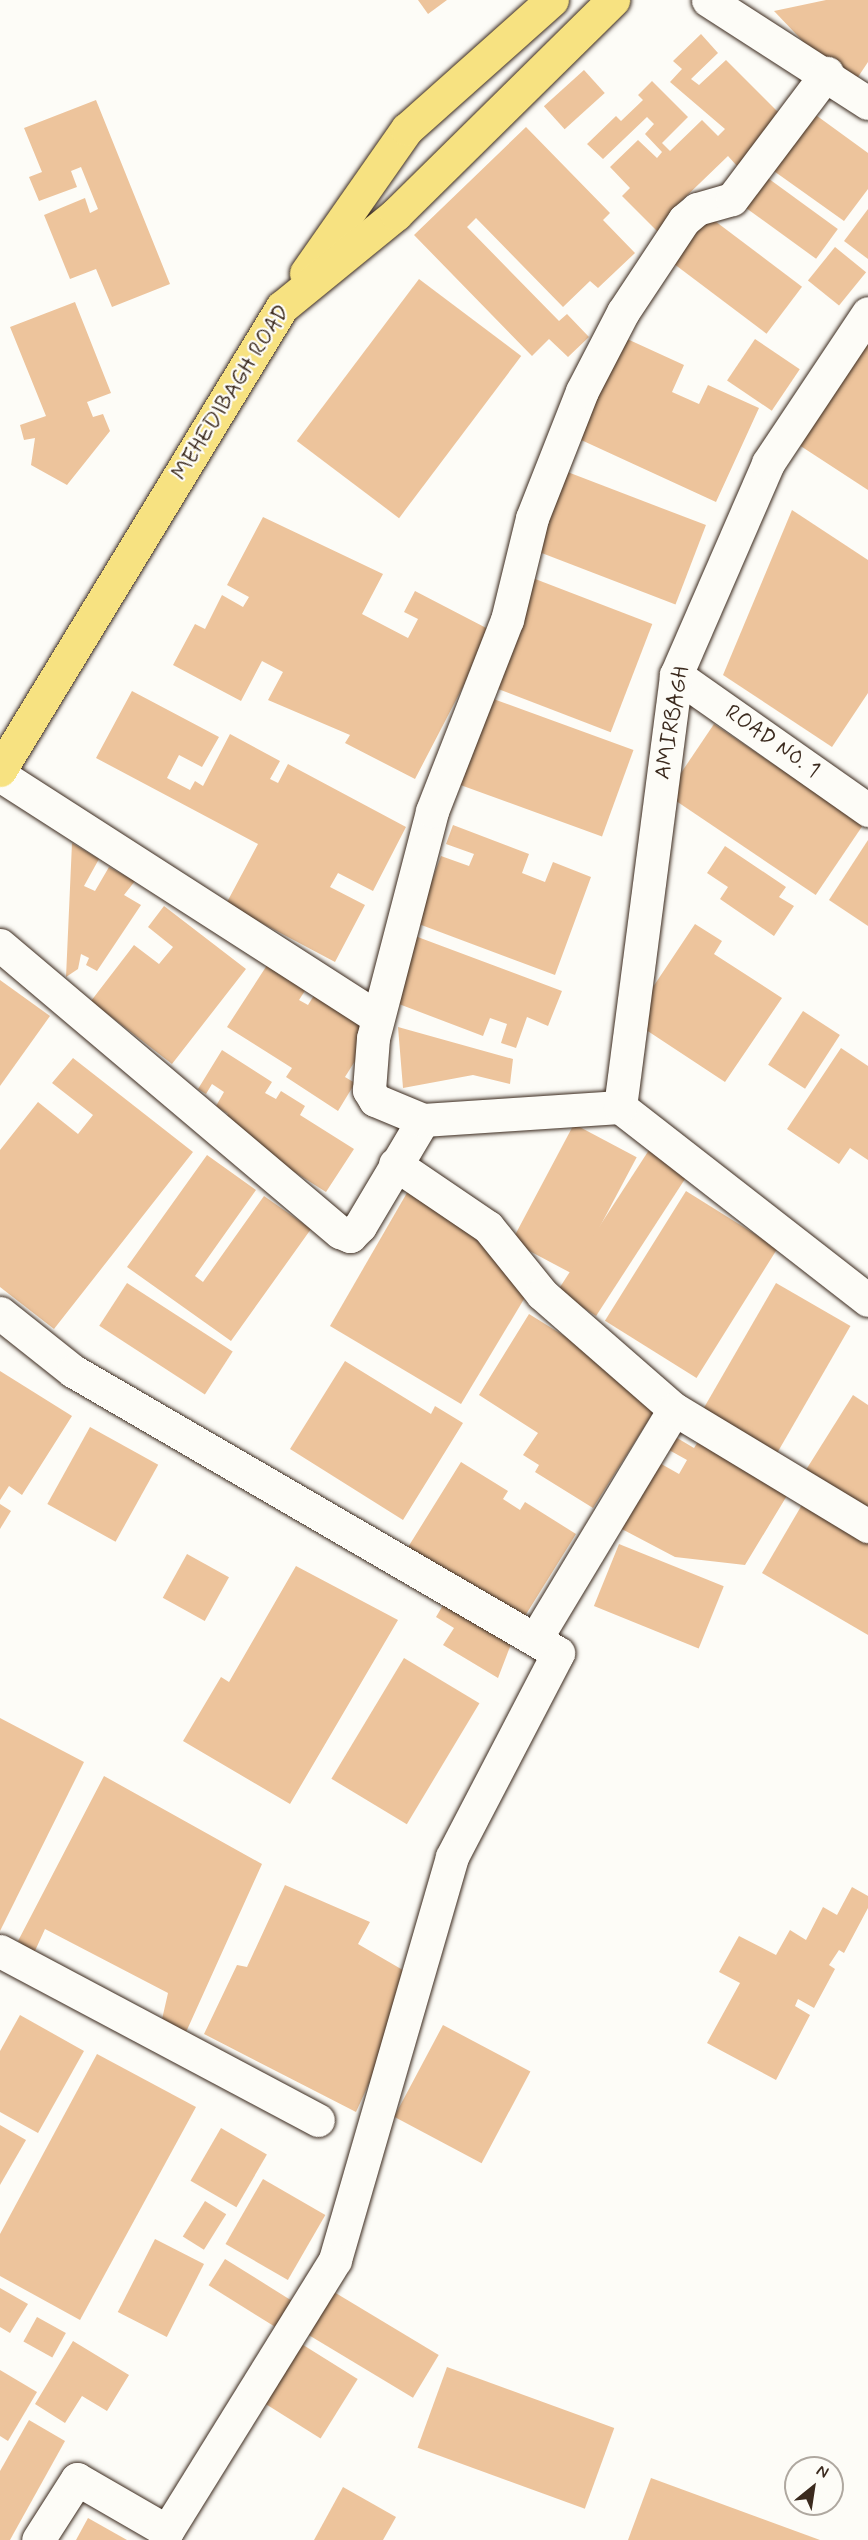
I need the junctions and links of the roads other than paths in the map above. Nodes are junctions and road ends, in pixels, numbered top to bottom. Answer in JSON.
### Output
{"nodes":[{"id":1,"x":552,"y":0,"type":"edge"},
{"id":2,"x":613,"y":0,"type":"edge"},
{"id":3,"x":708,"y":0,"type":"edge"},
{"id":4,"x":827,"y":73,"type":"junction"},
{"id":5,"x":868,"y":103,"type":"edge"},
{"id":6,"x":282,"y":307,"type":"junction"},
{"id":7,"x":868,"y":313,"type":"edge"},
{"id":8,"x":676,"y":675,"type":"junction"},
{"id":9,"x":0,"y":773,"type":"edge"},
{"id":10,"x":868,"y":810,"type":"edge"},
{"id":11,"x":0,"y":945,"type":"edge"},
{"id":12,"x":377,"y":1017,"type":"junction"},
{"id":13,"x":620,"y":1107,"type":"junction"},
{"id":14,"x":423,"y":1120,"type":"junction"},
{"id":15,"x":395,"y":1164,"type":"junction"},
{"id":16,"x":868,"y":1300,"type":"edge"},
{"id":17,"x":0,"y":1313,"type":"edge"},
{"id":18,"x":674,"y":1409,"type":"junction"},
{"id":19,"x":868,"y":1527,"type":"edge"},
{"id":20,"x":536,"y":1638,"type":"junction"},
{"id":21,"x":0,"y":1951,"type":"edge"},
{"id":22,"x":318,"y":2120,"type":"dead end"},
{"id":23,"x":38,"y":2540,"type":"edge"}],
"edges":[{"from":1,"to":6,"type":"main road"},
{"from":2,"to":6,"type":"main road","name":"MEHEDIBAGH ROAD"},
{"from":3,"to":4,"type":"street"},
{"from":4,"to":5,"type":"street"},
{"from":4,"to":12,"type":"street"},
{"from":6,"to":9,"type":"main road","name":"MEHEDIBAGH ROAD"},
{"from":7,"to":8,"type":"street","name":"AMIRBAGH"},
{"from":8,"to":10,"type":"street","name":"ROAD NO. 1"},
{"from":8,"to":13,"type":"street","name":"AMIRBAGH"},
{"from":9,"to":12,"type":"street"},
{"from":11,"to":15,"type":"street"},
{"from":12,"to":14,"type":"street"},
{"from":13,"to":14,"type":"street"},
{"from":13,"to":16,"type":"street"},
{"from":14,"to":15,"type":"street"},
{"from":15,"to":18,"type":"street"},
{"from":17,"to":20,"type":"street"},
{"from":18,"to":19,"type":"street"},
{"from":18,"to":20,"type":"street"},
{"from":20,"to":23,"type":"street"},
{"from":21,"to":22,"type":"street"}]}
